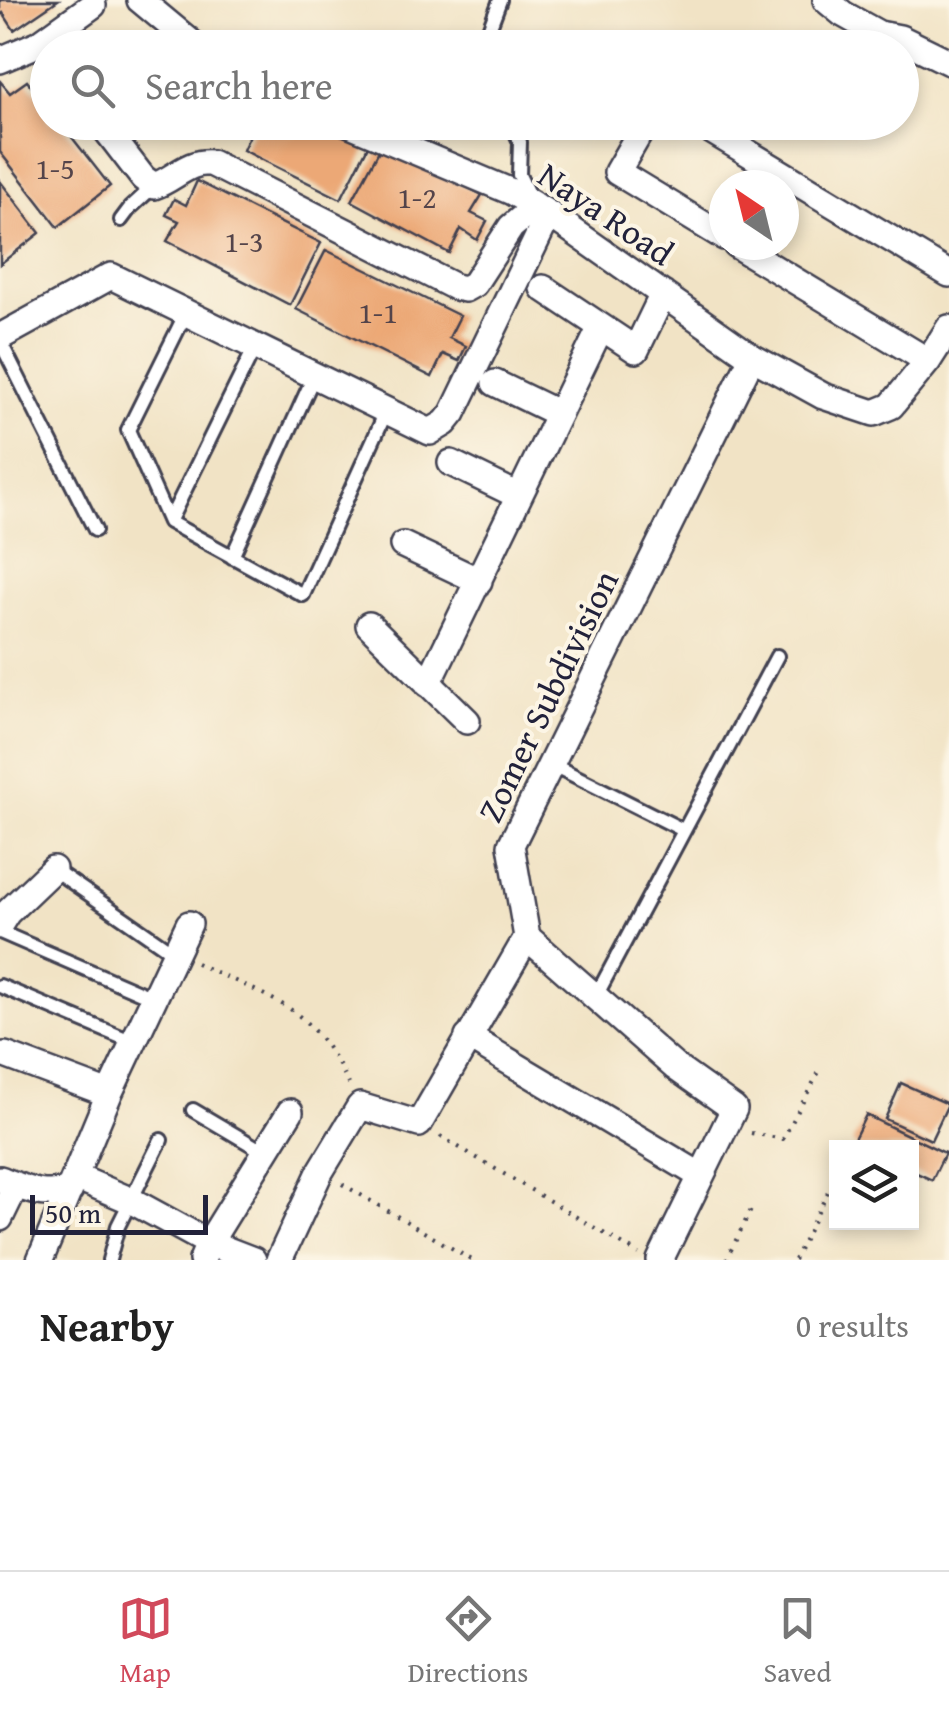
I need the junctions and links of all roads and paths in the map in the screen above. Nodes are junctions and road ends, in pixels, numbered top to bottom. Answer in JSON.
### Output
{"nodes":[{"id":1,"x":140,"y":0,"type":"edge"},
{"id":2,"x":500,"y":0,"type":"edge"},
{"id":3,"x":842,"y":4,"type":"edge"},
{"id":4,"x":93,"y":5,"type":"dead end"},
{"id":5,"x":65,"y":30,"type":"edge"},
{"id":6,"x":176,"y":30,"type":"edge"},
{"id":7,"x":489,"y":30,"type":"edge"},
{"id":8,"x":863,"y":30,"type":"edge"},
{"id":9,"x":919,"y":47,"type":"edge"},
{"id":10,"x":30,"y":52,"type":"edge"},
{"id":11,"x":0,"y":60,"type":"edge"},
{"id":12,"x":949,"y":62,"type":"edge"},
{"id":13,"x":114,"y":140,"type":"edge"},
{"id":14,"x":388,"y":140,"type":"edge"},
{"id":15,"x":519,"y":140,"type":"edge"},
{"id":16,"x":636,"y":140,"type":"edge"},
{"id":17,"x":721,"y":140,"type":"edge"},
{"id":18,"x":762,"y":170,"type":"edge"},
{"id":19,"x":154,"y":186,"type":"junction"},
{"id":20,"x":799,"y":195,"type":"edge"},
{"id":21,"x":543,"y":210,"type":"junction"},
{"id":22,"x":121,"y":220,"type":"dead end"},
{"id":23,"x":709,"y":229,"type":"edge"},
{"id":24,"x":767,"y":260,"type":"edge"},
{"id":25,"x":949,"y":274,"type":"edge"},
{"id":26,"x":542,"y":288,"type":"dead end"},
{"id":27,"x":663,"y":294,"type":"junction"},
{"id":28,"x":186,"y":313,"type":"junction"},
{"id":29,"x":601,"y":328,"type":"junction"},
{"id":30,"x":949,"y":328,"type":"edge"},
{"id":31,"x":0,"y":339,"type":"edge"},
{"id":32,"x":255,"y":347,"type":"junction"},
{"id":33,"x":752,"y":357,"type":"junction"},
{"id":34,"x":928,"y":361,"type":"junction"},
{"id":35,"x":314,"y":376,"type":"junction"},
{"id":36,"x":495,"y":383,"type":"dead end"},
{"id":37,"x":386,"y":412,"type":"junction"},
{"id":38,"x":559,"y":414,"type":"junction"},
{"id":39,"x":451,"y":463,"type":"dead end"},
{"id":40,"x":520,"y":496,"type":"junction"},
{"id":41,"x":169,"y":522,"type":"junction"},
{"id":42,"x":95,"y":530,"type":"dead end"},
{"id":43,"x":403,"y":545,"type":"dead end"},
{"id":44,"x":232,"y":557,"type":"junction"},
{"id":45,"x":478,"y":581,"type":"junction"},
{"id":46,"x":369,"y":625,"type":"dead end"},
{"id":47,"x":777,"y":656,"type":"dead end"},
{"id":48,"x":428,"y":684,"type":"junction"},
{"id":49,"x":467,"y":721,"type":"dead end"},
{"id":50,"x":551,"y":764,"type":"junction"},
{"id":51,"x":684,"y":830,"type":"junction"},
{"id":52,"x":53,"y":869,"type":"joint"},
{"id":53,"x":0,"y":924,"type":"edge"},
{"id":54,"x":188,"y":924,"type":"dead end"},
{"id":55,"x":0,"y":932,"type":"edge"},
{"id":56,"x":527,"y":937,"type":"junction"},
{"id":57,"x":174,"y":953,"type":"junction"},
{"id":58,"x":0,"y":986,"type":"edge"},
{"id":59,"x":595,"y":998,"type":"junction"},
{"id":60,"x":155,"y":999,"type":"junction"},
{"id":61,"x":468,"y":1037,"type":"junction"},
{"id":62,"x":133,"y":1042,"type":"junction"},
{"id":63,"x":4,"y":1054,"type":"dead end"},
{"id":64,"x":820,"y":1070,"type":"dead end"},
{"id":65,"x":109,"y":1094,"type":"junction"},
{"id":66,"x":360,"y":1106,"type":"junction"},
{"id":67,"x":193,"y":1110,"type":"dead end"},
{"id":68,"x":290,"y":1112,"type":"dead end"},
{"id":69,"x":419,"y":1124,"type":"junction"},
{"id":70,"x":724,"y":1129,"type":"junction"},
{"id":71,"x":161,"y":1140,"type":"dead end"},
{"id":72,"x":264,"y":1152,"type":"junction"},
{"id":73,"x":320,"y":1172,"type":"junction"},
{"id":74,"x":701,"y":1176,"type":"junction"},
{"id":75,"x":8,"y":1182,"type":"edge"},
{"id":76,"x":73,"y":1184,"type":"junction"},
{"id":77,"x":829,"y":1190,"type":"edge"},
{"id":78,"x":132,"y":1201,"type":"junction"},
{"id":79,"x":754,"y":1204,"type":"dead end"},
{"id":80,"x":0,"y":1218,"type":"edge"},
{"id":81,"x":206,"y":1251,"type":"edge"},
{"id":82,"x":40,"y":1260,"type":"edge"},
{"id":83,"x":109,"y":1260,"type":"edge"},
{"id":84,"x":253,"y":1260,"type":"edge"},
{"id":85,"x":279,"y":1260,"type":"edge"},
{"id":86,"x":472,"y":1260,"type":"edge"},
{"id":87,"x":650,"y":1260,"type":"edge"},
{"id":88,"x":660,"y":1260,"type":"edge"},
{"id":89,"x":726,"y":1260,"type":"edge"},
{"id":90,"x":794,"y":1260,"type":"edge"}],
"edges":[{"from":1,"to":6,"type":"street"},
{"from":2,"to":7,"type":"lane"},
{"from":3,"to":8,"type":"street"},
{"from":4,"to":5,"type":"street"},
{"from":9,"to":12,"type":"street"},
{"from":10,"to":11,"type":"street"},
{"from":13,"to":19,"type":"street"},
{"from":14,"to":21,"type":"street","name":"Naya Road"},
{"from":15,"to":21,"type":"lane"},
{"from":16,"to":23,"type":"street"},
{"from":17,"to":18,"type":"street"},
{"from":19,"to":21,"type":"street"},
{"from":19,"to":22,"type":"lane"},
{"from":20,"to":25,"type":"street"},
{"from":21,"to":27,"type":"street","name":"Naya Road"},
{"from":21,"to":37,"type":"street"},
{"from":24,"to":34,"type":"street"},
{"from":26,"to":29,"type":"street"},
{"from":27,"to":29,"type":"street"},
{"from":27,"to":33,"type":"street","name":"Naya Road"},
{"from":28,"to":31,"type":"street"},
{"from":28,"to":32,"type":"street"},
{"from":28,"to":41,"type":"lane"},
{"from":29,"to":38,"type":"street"},
{"from":30,"to":34,"type":"street","name":"Naya Road"},
{"from":31,"to":42,"type":"lane"},
{"from":32,"to":35,"type":"street"},
{"from":32,"to":41,"type":"lane"},
{"from":33,"to":34,"type":"street","name":"Naya Road"},
{"from":33,"to":50,"type":"street","name":"Zomer Subdivision"},
{"from":35,"to":37,"type":"street"},
{"from":35,"to":44,"type":"lane"},
{"from":36,"to":38,"type":"street"},
{"from":37,"to":44,"type":"lane"},
{"from":38,"to":40,"type":"street"},
{"from":39,"to":40,"type":"street"},
{"from":40,"to":45,"type":"street"},
{"from":41,"to":44,"type":"lane"},
{"from":43,"to":45,"type":"street"},
{"from":45,"to":48,"type":"street"},
{"from":46,"to":48,"type":"street"},
{"from":47,"to":51,"type":"lane"},
{"from":48,"to":49,"type":"street"},
{"from":50,"to":51,"type":"lane"},
{"from":50,"to":56,"type":"street","name":"Zomer Subdivision"},
{"from":51,"to":59,"type":"lane"},
{"from":52,"to":53,"type":"street"},
{"from":52,"to":57,"type":"lane"},
{"from":54,"to":57,"type":"street"},
{"from":55,"to":60,"type":"lane"},
{"from":56,"to":59,"type":"street"},
{"from":56,"to":61,"type":"street"},
{"from":57,"to":60,"type":"street"},
{"from":57,"to":66,"type":"path"},
{"from":58,"to":62,"type":"lane"},
{"from":59,"to":70,"type":"street"},
{"from":60,"to":62,"type":"street"},
{"from":61,"to":69,"type":"street"},
{"from":61,"to":74,"type":"street"},
{"from":62,"to":65,"type":"street"},
{"from":63,"to":65,"type":"street"},
{"from":64,"to":70,"type":"path"},
{"from":65,"to":76,"type":"street"},
{"from":66,"to":69,"type":"street"},
{"from":66,"to":73,"type":"street"},
{"from":67,"to":72,"type":"lane"},
{"from":68,"to":72,"type":"street"},
{"from":69,"to":87,"type":"path"},
{"from":70,"to":74,"type":"street"},
{"from":71,"to":78,"type":"lane"},
{"from":72,"to":81,"type":"street"},
{"from":73,"to":85,"type":"street"},
{"from":73,"to":86,"type":"path"},
{"from":74,"to":88,"type":"street"},
{"from":75,"to":76,"type":"street"},
{"from":75,"to":80,"type":"street"},
{"from":76,"to":78,"type":"street"},
{"from":76,"to":82,"type":"street"},
{"from":77,"to":90,"type":"path"},
{"from":78,"to":81,"type":"street"},
{"from":78,"to":83,"type":"lane"},
{"from":79,"to":89,"type":"path"},
{"from":81,"to":84,"type":"street"}]}
